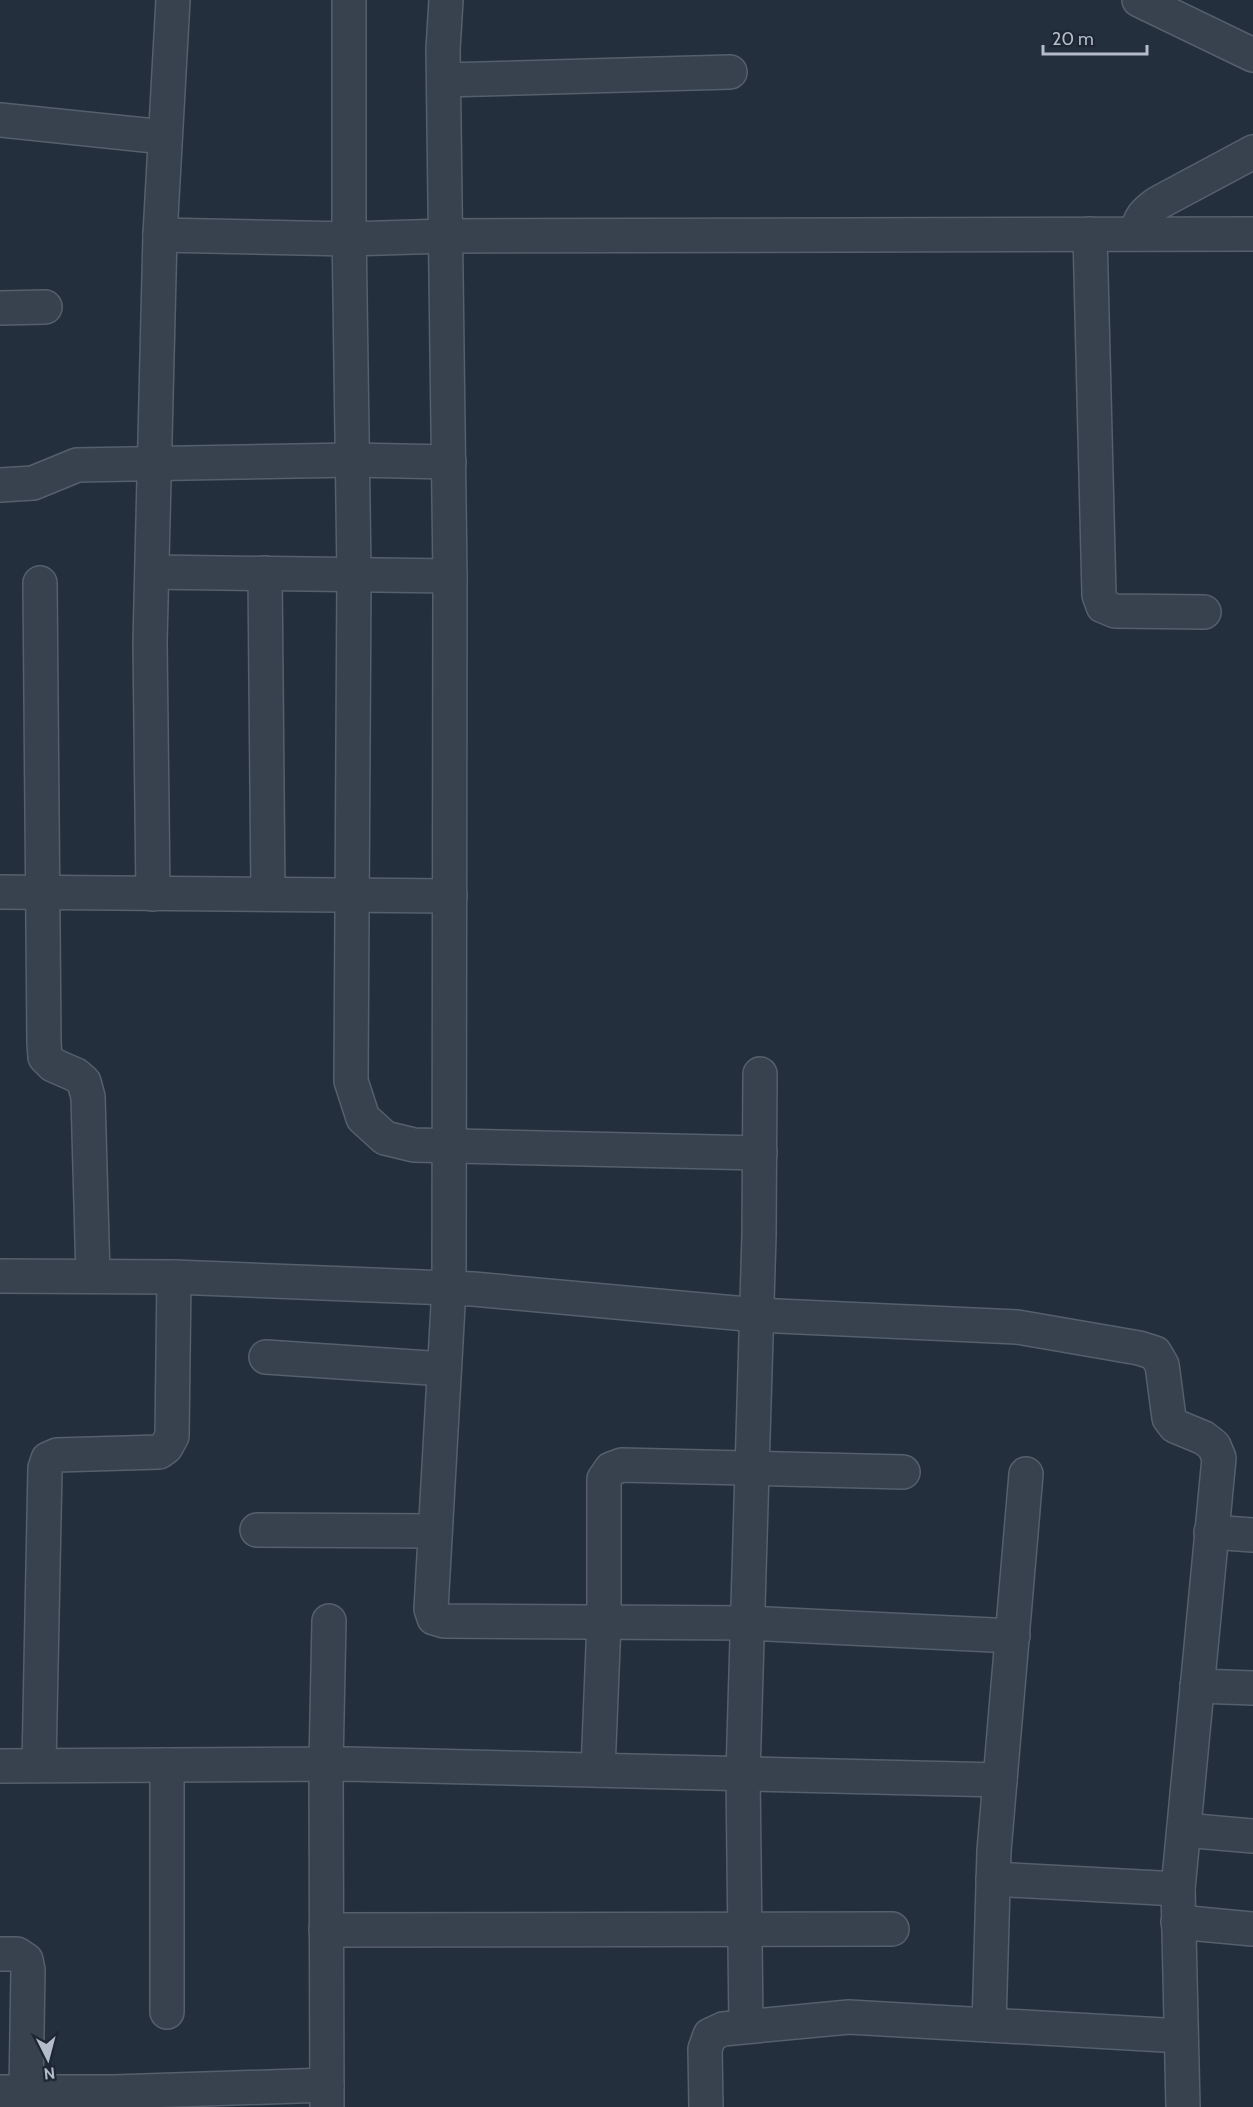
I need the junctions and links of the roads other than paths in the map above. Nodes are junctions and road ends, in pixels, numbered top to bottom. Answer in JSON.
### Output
{"nodes":[{"id":1,"x":174,"y":0,"type":"edge"},
{"id":2,"x":349,"y":0,"type":"edge"},
{"id":3,"x":446,"y":0,"type":"edge"},
{"id":4,"x":1139,"y":0,"type":"edge"},
{"id":5,"x":1253,"y":55,"type":"edge"},
{"id":6,"x":730,"y":72,"type":"dead end"},
{"id":7,"x":444,"y":80,"type":"junction"},
{"id":8,"x":0,"y":120,"type":"edge"},
{"id":9,"x":164,"y":137,"type":"junction"},
{"id":10,"x":1253,"y":152,"type":"edge"},
{"id":11,"x":1090,"y":234,"type":"junction"},
{"id":12,"x":1137,"y":234,"type":"junction"},
{"id":13,"x":1252,"y":234,"type":"edge"},
{"id":14,"x":159,"y":235,"type":"junction"},
{"id":15,"x":446,"y":236,"type":"junction"},
{"id":16,"x":349,"y":239,"type":"junction"},
{"id":17,"x":45,"y":307,"type":"dead end"},
{"id":18,"x":0,"y":308,"type":"edge"},
{"id":19,"x":353,"y":460,"type":"junction"},
{"id":20,"x":449,"y":462,"type":"junction"},
{"id":21,"x":154,"y":463,"type":"junction"},
{"id":22,"x":0,"y":486,"type":"edge"},
{"id":23,"x":152,"y":572,"type":"junction"},
{"id":24,"x":264,"y":573,"type":"junction"},
{"id":25,"x":354,"y":574,"type":"junction"},
{"id":26,"x":450,"y":576,"type":"junction"},
{"id":27,"x":40,"y":583,"type":"dead end"},
{"id":28,"x":1204,"y":612,"type":"dead end"},
{"id":29,"x":0,"y":892,"type":"edge"},
{"id":30,"x":42,"y":893,"type":"junction"},
{"id":31,"x":153,"y":894,"type":"junction"},
{"id":32,"x":268,"y":894,"type":"junction"},
{"id":33,"x":352,"y":895,"type":"junction"},
{"id":34,"x":450,"y":896,"type":"junction"},
{"id":35,"x":760,"y":1074,"type":"dead end"},
{"id":36,"x":448,"y":1147,"type":"junction"},
{"id":37,"x":760,"y":1153,"type":"junction"},
{"id":38,"x":0,"y":1276,"type":"edge"},
{"id":39,"x":93,"y":1276,"type":"junction"},
{"id":40,"x":174,"y":1277,"type":"junction"},
{"id":41,"x":449,"y":1288,"type":"junction"},
{"id":42,"x":757,"y":1315,"type":"junction"},
{"id":43,"x":266,"y":1357,"type":"dead end"},
{"id":44,"x":444,"y":1369,"type":"junction"},
{"id":45,"x":752,"y":1468,"type":"junction"},
{"id":46,"x":903,"y":1472,"type":"dead end"},
{"id":47,"x":1026,"y":1474,"type":"dead end"},
{"id":48,"x":257,"y":1530,"type":"dead end"},
{"id":49,"x":435,"y":1531,"type":"junction"},
{"id":50,"x":1211,"y":1532,"type":"junction"},
{"id":51,"x":1253,"y":1535,"type":"edge"},
{"id":52,"x":329,"y":1621,"type":"dead end"},
{"id":53,"x":604,"y":1622,"type":"junction"},
{"id":54,"x":748,"y":1623,"type":"junction"},
{"id":55,"x":1013,"y":1636,"type":"junction"},
{"id":56,"x":1197,"y":1686,"type":"junction"},
{"id":57,"x":1253,"y":1688,"type":"edge"},
{"id":58,"x":326,"y":1764,"type":"junction"},
{"id":59,"x":39,"y":1765,"type":"junction"},
{"id":60,"x":167,"y":1765,"type":"junction"},
{"id":61,"x":0,"y":1766,"type":"edge"},
{"id":62,"x":598,"y":1770,"type":"junction"},
{"id":63,"x":743,"y":1774,"type":"junction"},
{"id":64,"x":1000,"y":1780,"type":"junction"},
{"id":65,"x":1184,"y":1830,"type":"junction"},
{"id":66,"x":1253,"y":1836,"type":"edge"},
{"id":67,"x":993,"y":1879,"type":"junction"},
{"id":68,"x":1178,"y":1889,"type":"junction"},
{"id":69,"x":1178,"y":1922,"type":"junction"},
{"id":70,"x":326,"y":1929,"type":"junction"},
{"id":71,"x":892,"y":1929,"type":"dead end"},
{"id":72,"x":1253,"y":1929,"type":"edge"},
{"id":73,"x":745,"y":1930,"type":"junction"},
{"id":74,"x":0,"y":1954,"type":"edge"},
{"id":75,"x":167,"y":2012,"type":"dead end"},
{"id":76,"x":990,"y":2025,"type":"junction"},
{"id":77,"x":746,"y":2026,"type":"junction"},
{"id":78,"x":1181,"y":2036,"type":"junction"},
{"id":79,"x":13,"y":2092,"type":"edge"},
{"id":80,"x":327,"y":2096,"type":"edge"},
{"id":81,"x":114,"y":2100,"type":"edge"},
{"id":82,"x":706,"y":2107,"type":"edge"},
{"id":83,"x":1183,"y":2107,"type":"edge"}],
"edges":[{"from":1,"to":9,"type":"street"},
{"from":2,"to":16,"type":"street"},
{"from":3,"to":7,"type":"street"},
{"from":4,"to":5,"type":"street"},
{"from":6,"to":7,"type":"street"},
{"from":7,"to":15,"type":"street"},
{"from":8,"to":9,"type":"street"},
{"from":9,"to":14,"type":"street"},
{"from":10,"to":12,"type":"street"},
{"from":11,"to":12,"type":"street"},
{"from":11,"to":15,"type":"street"},
{"from":11,"to":28,"type":"street"},
{"from":12,"to":13,"type":"street"},
{"from":14,"to":16,"type":"street"},
{"from":14,"to":21,"type":"street"},
{"from":15,"to":16,"type":"street"},
{"from":15,"to":20,"type":"street"},
{"from":16,"to":19,"type":"street"},
{"from":17,"to":18,"type":"street"},
{"from":19,"to":20,"type":"street"},
{"from":19,"to":21,"type":"street"},
{"from":19,"to":25,"type":"street"},
{"from":20,"to":26,"type":"street"},
{"from":21,"to":22,"type":"street"},
{"from":21,"to":23,"type":"street"},
{"from":23,"to":24,"type":"street"},
{"from":23,"to":31,"type":"street"},
{"from":24,"to":25,"type":"street"},
{"from":24,"to":32,"type":"street"},
{"from":25,"to":26,"type":"street"},
{"from":25,"to":33,"type":"street"},
{"from":26,"to":34,"type":"street"},
{"from":27,"to":30,"type":"street"},
{"from":29,"to":30,"type":"street"},
{"from":30,"to":31,"type":"street"},
{"from":30,"to":39,"type":"street"},
{"from":31,"to":32,"type":"street"},
{"from":32,"to":33,"type":"street"},
{"from":33,"to":34,"type":"street"},
{"from":33,"to":36,"type":"street"},
{"from":34,"to":36,"type":"street"},
{"from":35,"to":37,"type":"street"},
{"from":36,"to":37,"type":"street"},
{"from":36,"to":41,"type":"street"},
{"from":37,"to":42,"type":"street"},
{"from":38,"to":39,"type":"street"},
{"from":39,"to":40,"type":"street"},
{"from":40,"to":41,"type":"street"},
{"from":40,"to":59,"type":"street"},
{"from":41,"to":42,"type":"street"},
{"from":41,"to":44,"type":"street"},
{"from":42,"to":45,"type":"street"},
{"from":42,"to":50,"type":"street"},
{"from":43,"to":44,"type":"street"},
{"from":44,"to":49,"type":"street"},
{"from":45,"to":46,"type":"street"},
{"from":45,"to":53,"type":"street"},
{"from":45,"to":54,"type":"street"},
{"from":47,"to":55,"type":"street"},
{"from":48,"to":49,"type":"street"},
{"from":49,"to":53,"type":"street"},
{"from":50,"to":51,"type":"street"},
{"from":50,"to":56,"type":"street"},
{"from":52,"to":58,"type":"street"},
{"from":53,"to":54,"type":"street"},
{"from":53,"to":62,"type":"street"},
{"from":54,"to":55,"type":"street"},
{"from":54,"to":63,"type":"street"},
{"from":55,"to":64,"type":"street"},
{"from":56,"to":57,"type":"street"},
{"from":56,"to":65,"type":"street"},
{"from":58,"to":60,"type":"street"},
{"from":58,"to":62,"type":"street"},
{"from":58,"to":70,"type":"street"},
{"from":59,"to":60,"type":"street"},
{"from":59,"to":61,"type":"street"},
{"from":60,"to":75,"type":"street"},
{"from":62,"to":63,"type":"street"},
{"from":63,"to":64,"type":"street"},
{"from":63,"to":73,"type":"street"},
{"from":64,"to":67,"type":"street"},
{"from":65,"to":66,"type":"street"},
{"from":65,"to":68,"type":"street"},
{"from":67,"to":68,"type":"street"},
{"from":67,"to":76,"type":"street"},
{"from":68,"to":69,"type":"street"},
{"from":69,"to":72,"type":"street"},
{"from":69,"to":78,"type":"street"},
{"from":70,"to":73,"type":"street"},
{"from":70,"to":80,"type":"street"},
{"from":71,"to":73,"type":"street"},
{"from":73,"to":77,"type":"street"},
{"from":74,"to":79,"type":"street"},
{"from":76,"to":77,"type":"street"},
{"from":76,"to":78,"type":"street"},
{"from":77,"to":82,"type":"street"},
{"from":78,"to":83,"type":"street"},
{"from":79,"to":81,"type":"street"},
{"from":80,"to":81,"type":"street"}]}
